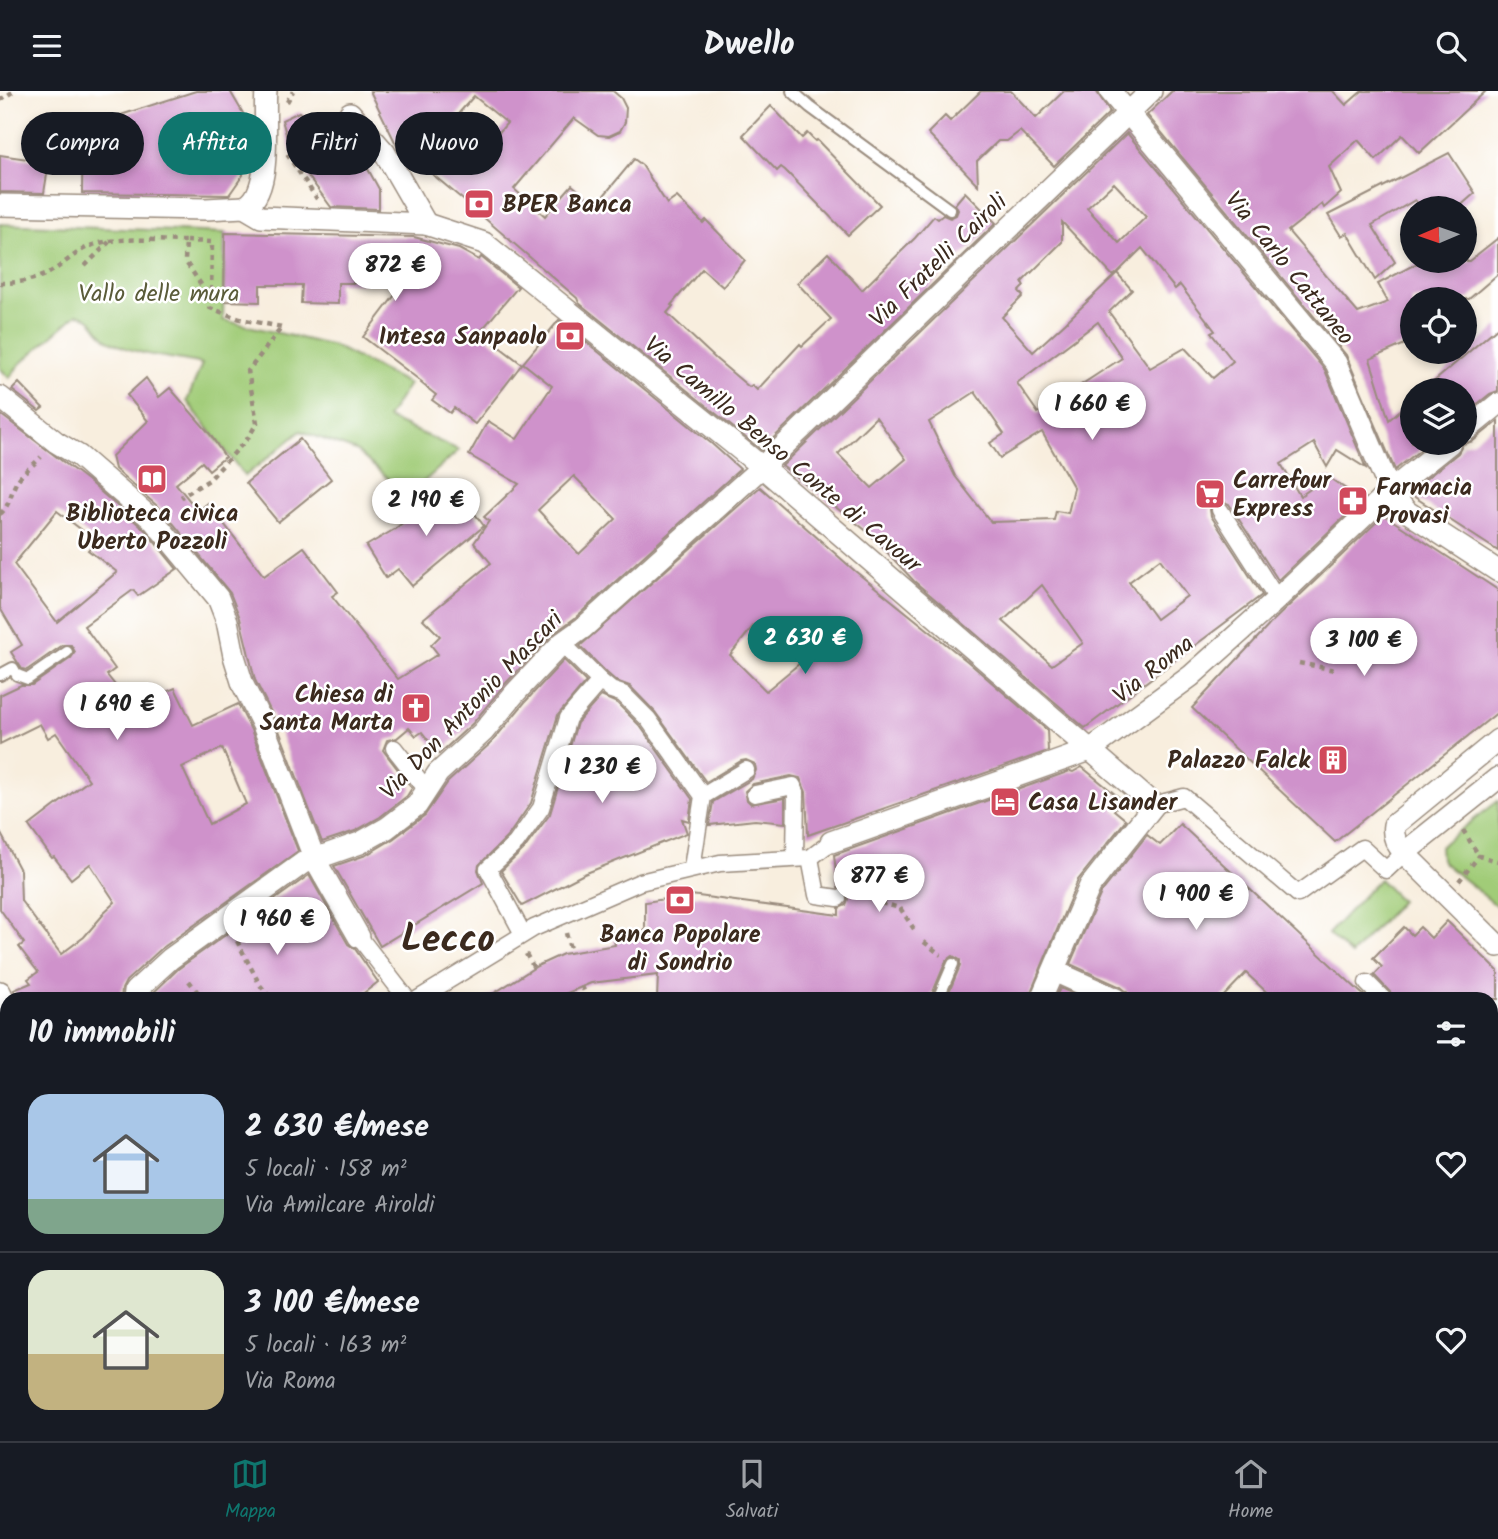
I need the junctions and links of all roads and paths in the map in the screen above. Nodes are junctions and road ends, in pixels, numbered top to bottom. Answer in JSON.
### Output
{"nodes":[{"id":1,"x":14,"y":91,"type":"edge"},
{"id":2,"x":267,"y":91,"type":"edge"},
{"id":3,"x":792,"y":91,"type":"edge"},
{"id":4,"x":1110,"y":91,"type":"edge"},
{"id":5,"x":1150,"y":91,"type":"edge"},
{"id":6,"x":0,"y":100,"type":"edge"},
{"id":7,"x":1128,"y":113,"type":"junction"},
{"id":8,"x":285,"y":144,"type":"dead end"},
{"id":9,"x":381,"y":149,"type":"edge"},
{"id":10,"x":0,"y":205,"type":"edge"},
{"id":11,"x":244,"y":207,"type":"junction"},
{"id":12,"x":950,"y":210,"type":"dead end"},
{"id":13,"x":331,"y":220,"type":"junction"},
{"id":14,"x":426,"y":224,"type":"junction"},
{"id":15,"x":110,"y":241,"type":"junction"},
{"id":16,"x":186,"y":241,"type":"junction"},
{"id":17,"x":85,"y":266,"type":"dead end"},
{"id":18,"x":0,"y":283,"type":"edge"},
{"id":19,"x":211,"y":299,"type":"junction"},
{"id":20,"x":0,"y":397,"type":"edge"},
{"id":21,"x":1498,"y":404,"type":"edge"},
{"id":22,"x":1477,"y":421,"type":"edge"},
{"id":23,"x":56,"y":442,"type":"junction"},
{"id":24,"x":1435,"y":455,"type":"edge"},
{"id":25,"x":762,"y":467,"type":"junction"},
{"id":26,"x":1390,"y":491,"type":"junction"},
{"id":27,"x":181,"y":497,"type":"dead end"},
{"id":28,"x":1220,"y":510,"type":"dead end"},
{"id":29,"x":0,"y":515,"type":"edge"},
{"id":30,"x":1498,"y":571,"type":"edge"},
{"id":31,"x":1277,"y":599,"type":"junction"},
{"id":32,"x":562,"y":643,"type":"junction"},
{"id":33,"x":67,"y":652,"type":"dead end"},
{"id":34,"x":1299,"y":663,"type":"dead end"},
{"id":35,"x":1335,"y":670,"type":"dead end"},
{"id":36,"x":0,"y":675,"type":"edge"},
{"id":37,"x":600,"y":681,"type":"junction"},
{"id":38,"x":1498,"y":740,"type":"edge"},
{"id":39,"x":394,"y":748,"type":"dead end"},
{"id":40,"x":1090,"y":750,"type":"junction"},
{"id":41,"x":746,"y":770,"type":"dead end"},
{"id":42,"x":1498,"y":778,"type":"edge"},
{"id":43,"x":427,"y":790,"type":"junction"},
{"id":44,"x":755,"y":794,"type":"dead end"},
{"id":45,"x":703,"y":796,"type":"junction"},
{"id":46,"x":1154,"y":805,"type":"junction"},
{"id":47,"x":1454,"y":814,"type":"junction"},
{"id":48,"x":831,"y":842,"type":"joint"},
{"id":49,"x":1404,"y":853,"type":"junction"},
{"id":50,"x":1479,"y":856,"type":"junction"},
{"id":51,"x":802,"y":858,"type":"junction"},
{"id":52,"x":315,"y":860,"type":"junction"},
{"id":53,"x":1498,"y":861,"type":"edge"},
{"id":54,"x":692,"y":868,"type":"junction"},
{"id":55,"x":1448,"y":896,"type":"junction"},
{"id":56,"x":838,"y":898,"type":"dead end"},
{"id":57,"x":881,"y":903,"type":"dead end"},
{"id":58,"x":914,"y":929,"type":"dead end"},
{"id":59,"x":523,"y":934,"type":"junction"},
{"id":60,"x":360,"y":938,"type":"joint"},
{"id":61,"x":237,"y":941,"type":"dead end"},
{"id":62,"x":1498,"y":946,"type":"edge"},
{"id":63,"x":953,"y":964,"type":"dead end"},
{"id":64,"x":1054,"y":971,"type":"junction"},
{"id":65,"x":189,"y":981,"type":"dead end"},
{"id":66,"x":1367,"y":983,"type":"dead end"},
{"id":67,"x":582,"y":986,"type":"dead end"},
{"id":68,"x":135,"y":992,"type":"edge"},
{"id":69,"x":198,"y":992,"type":"edge"},
{"id":70,"x":266,"y":992,"type":"edge"},
{"id":71,"x":402,"y":992,"type":"edge"},
{"id":72,"x":429,"y":992,"type":"edge"},
{"id":73,"x":584,"y":992,"type":"edge"},
{"id":74,"x":941,"y":992,"type":"edge"},
{"id":75,"x":1044,"y":992,"type":"edge"},
{"id":76,"x":1100,"y":992,"type":"edge"},
{"id":77,"x":1376,"y":992,"type":"edge"}],
"edges":[{"from":1,"to":6,"type":"path"},
{"from":2,"to":11,"type":"street"},
{"from":3,"to":12,"type":"lane"},
{"from":4,"to":7,"type":"street","name":"Via Carlo Cattaneo"},
{"from":5,"to":7,"type":"street","name":"Via Fratelli Cairoli"},
{"from":7,"to":25,"type":"street","name":"Via Fratelli Cairoli"},
{"from":7,"to":26,"type":"street","name":"Via Carlo Cattaneo"},
{"from":8,"to":13,"type":"path"},
{"from":9,"to":14,"type":"street"},
{"from":10,"to":11,"type":"street"},
{"from":11,"to":13,"type":"street","name":"Via Camillo Benso Conte di Cavour"},
{"from":13,"to":14,"type":"street","name":"Via Camillo Benso Conte di Cavour"},
{"from":14,"to":25,"type":"street","name":"Via Camillo Benso Conte di Cavour"},
{"from":15,"to":16,"type":"path"},
{"from":15,"to":17,"type":"path"},
{"from":15,"to":18,"type":"path"},
{"from":16,"to":19,"type":"path"},
{"from":16,"to":19,"type":"path"},
{"from":19,"to":27,"type":"path"},
{"from":20,"to":23,"type":"street"},
{"from":21,"to":22,"type":"street"},
{"from":23,"to":29,"type":"path"},
{"from":23,"to":52,"type":"street"},
{"from":24,"to":26,"type":"street","name":"Via Roma"},
{"from":25,"to":32,"type":"street","name":"Via Don Antonio Mascari"},
{"from":25,"to":40,"type":"street","name":"Via Camillo Benso Conte di Cavour"},
{"from":26,"to":30,"type":"street","name":"Via Carlo Cattaneo"},
{"from":26,"to":31,"type":"street","name":"Via Roma"},
{"from":28,"to":31,"type":"street"},
{"from":31,"to":40,"type":"street","name":"Via Roma"},
{"from":32,"to":37,"type":"street"},
{"from":32,"to":43,"type":"street","name":"Via Don Antonio Mascari"},
{"from":33,"to":36,"type":"lane"},
{"from":34,"to":35,"type":"path"},
{"from":37,"to":45,"type":"street"},
{"from":37,"to":59,"type":"street"},
{"from":38,"to":49,"type":"street"},
{"from":39,"to":43,"type":"street"},
{"from":40,"to":46,"type":"street","name":"Via Camillo Benso Conte di Cavour"},
{"from":40,"to":48,"type":"street","name":"Via Roma"},
{"from":41,"to":45,"type":"street"},
{"from":42,"to":47,"type":"street"},
{"from":43,"to":52,"type":"street","name":"Via Don Antonio Mascari"},
{"from":44,"to":51,"type":"street"},
{"from":45,"to":54,"type":"street"},
{"from":46,"to":49,"type":"street"},
{"from":46,"to":64,"type":"street"},
{"from":47,"to":49,"type":"street"},
{"from":47,"to":50,"type":"path"},
{"from":48,"to":51,"type":"street"},
{"from":49,"to":55,"type":"street"},
{"from":50,"to":53,"type":"path"},
{"from":50,"to":55,"type":"path"},
{"from":51,"to":54,"type":"street"},
{"from":51,"to":56,"type":"street"},
{"from":52,"to":60,"type":"street"},
{"from":52,"to":68,"type":"street","name":"Via Don Antonio Mascari"},
{"from":54,"to":59,"type":"street"},
{"from":55,"to":62,"type":"street"},
{"from":57,"to":58,"type":"path"},
{"from":59,"to":72,"type":"street"},
{"from":60,"to":71,"type":"street"},
{"from":61,"to":70,"type":"path"},
{"from":63,"to":74,"type":"lane"},
{"from":64,"to":75,"type":"street"},
{"from":64,"to":76,"type":"street"},
{"from":65,"to":69,"type":"path"},
{"from":66,"to":77,"type":"street"},
{"from":67,"to":73,"type":"path"}]}
